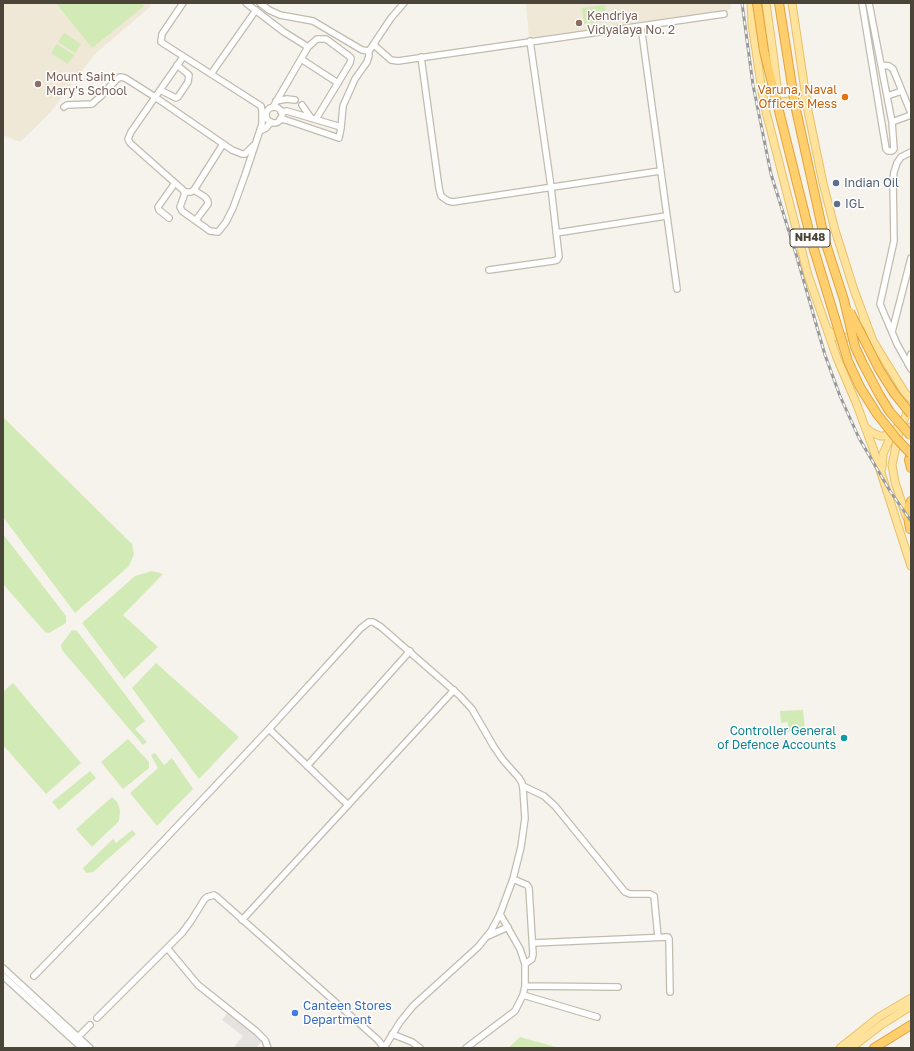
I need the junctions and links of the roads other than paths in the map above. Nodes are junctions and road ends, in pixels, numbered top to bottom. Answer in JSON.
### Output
{"nodes":[{"id":1,"x":183,"y":3,"type":"edge"},
{"id":2,"x":246,"y":3,"type":"edge"},
{"id":3,"x":260,"y":3,"type":"edge"},
{"id":4,"x":404,"y":3,"type":"edge"},
{"id":5,"x":751,"y":3,"type":"edge"},
{"id":6,"x":758,"y":3,"type":"edge"},
{"id":7,"x":766,"y":3,"type":"edge"},
{"id":8,"x":779,"y":3,"type":"edge"},
{"id":9,"x":792,"y":3,"type":"edge"},
{"id":10,"x":862,"y":3,"type":"edge"},
{"id":11,"x":869,"y":3,"type":"edge"},
{"id":12,"x":256,"y":10,"type":"junction"},
{"id":13,"x":724,"y":14,"type":"dead end"},
{"id":14,"x":641,"y":26,"type":"junction"},
{"id":15,"x":530,"y":41,"type":"junction"},
{"id":16,"x":374,"y":45,"type":"junction"},
{"id":17,"x":308,"y":47,"type":"junction"},
{"id":18,"x":878,"y":48,"type":"junction"},
{"id":19,"x":369,"y":51,"type":"junction"},
{"id":20,"x":870,"y":51,"type":"junction"},
{"id":21,"x":183,"y":57,"type":"junction"},
{"id":22,"x":422,"y":57,"type":"junction"},
{"id":23,"x":301,"y":59,"type":"junction"},
{"id":24,"x":177,"y":65,"type":"junction"},
{"id":25,"x":881,"y":65,"type":"junction"},
{"id":26,"x":211,"y":74,"type":"junction"},
{"id":27,"x":338,"y":82,"type":"junction"},
{"id":28,"x":160,"y":90,"type":"junction"},
{"id":29,"x":902,"y":91,"type":"junction"},
{"id":30,"x":887,"y":96,"type":"junction"},
{"id":31,"x":155,"y":97,"type":"junction"},
{"id":32,"x":807,"y":99,"type":"junction"},
{"id":33,"x":294,"y":100,"type":"dead end"},
{"id":34,"x":276,"y":101,"type":"junction"},
{"id":35,"x":764,"y":104,"type":"junction"},
{"id":36,"x":302,"y":105,"type":"dead end"},
{"id":37,"x":64,"y":107,"type":"dead end"},
{"id":38,"x":267,"y":109,"type":"junction"},
{"id":39,"x":281,"y":112,"type":"junction"},
{"id":40,"x":911,"y":114,"type":"edge"},
{"id":41,"x":780,"y":116,"type":"junction"},
{"id":42,"x":267,"y":119,"type":"junction"},
{"id":43,"x":280,"y":119,"type":"junction"},
{"id":44,"x":314,"y":119,"type":"junction"},
{"id":45,"x":892,"y":122,"type":"junction"},
{"id":46,"x":341,"y":127,"type":"junction"},
{"id":47,"x":260,"y":131,"type":"junction"},
{"id":48,"x":256,"y":143,"type":"junction"},
{"id":49,"x":223,"y":144,"type":"junction"},
{"id":50,"x":892,"y":151,"type":"junction"},
{"id":51,"x":911,"y":152,"type":"edge"},
{"id":52,"x":900,"y":157,"type":"junction"},
{"id":53,"x":660,"y":171,"type":"junction"},
{"id":54,"x":175,"y":183,"type":"junction"},
{"id":55,"x":551,"y":187,"type":"junction"},
{"id":56,"x":194,"y":190,"type":"junction"},
{"id":57,"x":184,"y":192,"type":"junction"},
{"id":58,"x":666,"y":216,"type":"junction"},
{"id":59,"x":169,"y":218,"type":"dead end"},
{"id":60,"x":196,"y":220,"type":"junction"},
{"id":61,"x":556,"y":233,"type":"junction"},
{"id":62,"x":911,"y":258,"type":"edge"},
{"id":63,"x":910,"y":268,"type":"edge"},
{"id":64,"x":489,"y":270,"type":"dead end"},
{"id":65,"x":677,"y":290,"type":"dead end"},
{"id":66,"x":844,"y":300,"type":"junction"},
{"id":67,"x":863,"y":314,"type":"junction"},
{"id":68,"x":826,"y":327,"type":"junction"},
{"id":69,"x":892,"y":332,"type":"junction"},
{"id":70,"x":911,"y":354,"type":"edge"},
{"id":71,"x":910,"y":366,"type":"edge"},
{"id":72,"x":905,"y":393,"type":"junction"},
{"id":73,"x":911,"y":399,"type":"edge"},
{"id":74,"x":911,"y":414,"type":"edge"},
{"id":75,"x":863,"y":424,"type":"junction"},
{"id":76,"x":910,"y":428,"type":"edge"},
{"id":77,"x":899,"y":432,"type":"junction"},
{"id":78,"x":911,"y":436,"type":"edge"},
{"id":79,"x":911,"y":453,"type":"edge"},
{"id":80,"x":911,"y":468,"type":"edge"},
{"id":81,"x":884,"y":482,"type":"junction"},
{"id":82,"x":911,"y":501,"type":"edge"},
{"id":83,"x":911,"y":530,"type":"edge"},
{"id":84,"x":911,"y":566,"type":"edge"},
{"id":85,"x":410,"y":651,"type":"junction"},
{"id":86,"x":454,"y":690,"type":"junction"},
{"id":87,"x":269,"y":729,"type":"junction"},
{"id":88,"x":307,"y":766,"type":"junction"},
{"id":89,"x":523,"y":786,"type":"junction"},
{"id":90,"x":348,"y":805,"type":"junction"},
{"id":91,"x":513,"y":879,"type":"junction"},
{"id":92,"x":500,"y":914,"type":"junction"},
{"id":93,"x":242,"y":920,"type":"junction"},
{"id":94,"x":508,"y":927,"type":"junction"},
{"id":95,"x":487,"y":937,"type":"junction"},
{"id":96,"x":658,"y":937,"type":"junction"},
{"id":97,"x":533,"y":943,"type":"junction"},
{"id":98,"x":168,"y":949,"type":"junction"},
{"id":99,"x":525,"y":964,"type":"junction"},
{"id":100,"x":3,"y":968,"type":"edge"},
{"id":101,"x":3,"y":976,"type":"edge"},
{"id":102,"x":34,"y":976,"type":"dead end"},
{"id":103,"x":525,"y":986,"type":"junction"},
{"id":104,"x":618,"y":987,"type":"dead end"},
{"id":105,"x":670,"y":992,"type":"dead end"},
{"id":106,"x":523,"y":995,"type":"junction"},
{"id":107,"x":911,"y":998,"type":"edge"},
{"id":108,"x":911,"y":1006,"type":"edge"},
{"id":109,"x":597,"y":1017,"type":"dead end"},
{"id":110,"x":97,"y":1018,"type":"dead end"},
{"id":111,"x":90,"y":1025,"type":"dead end"},
{"id":112,"x":911,"y":1025,"type":"edge"},
{"id":113,"x":392,"y":1034,"type":"junction"},
{"id":114,"x":78,"y":1037,"type":"junction"},
{"id":115,"x":82,"y":1048,"type":"edge"},
{"id":116,"x":90,"y":1048,"type":"edge"},
{"id":117,"x":268,"y":1048,"type":"edge"},
{"id":118,"x":384,"y":1048,"type":"edge"},
{"id":119,"x":420,"y":1048,"type":"edge"},
{"id":120,"x":466,"y":1048,"type":"edge"},
{"id":121,"x":840,"y":1048,"type":"edge"},
{"id":122,"x":851,"y":1048,"type":"edge"},
{"id":123,"x":874,"y":1048,"type":"edge"}],
"edges":[{"from":1,"to":21,"type":"street"},
{"from":2,"to":12,"type":"street"},
{"from":3,"to":19,"type":"street"},
{"from":4,"to":16,"type":"street"},
{"from":5,"to":35,"type":"main road"},
{"from":6,"to":41,"type":"highway","number":"NH48","bridge":true},
{"from":7,"to":41,"type":"main road","bridge":true},
{"from":8,"to":66,"type":"highway","number":"NH48","bridge":true},
{"from":9,"to":32,"type":"main road"},
{"from":10,"to":20,"type":"street"},
{"from":11,"to":18,"type":"street"},
{"from":12,"to":17,"type":"street"},
{"from":12,"to":26,"type":"street"},
{"from":13,"to":14,"type":"street"},
{"from":14,"to":15,"type":"street"},
{"from":14,"to":53,"type":"street"},
{"from":15,"to":22,"type":"street"},
{"from":15,"to":55,"type":"street"},
{"from":16,"to":19,"type":"street"},
{"from":16,"to":22,"type":"street"},
{"from":17,"to":23,"type":"street"},
{"from":17,"to":27,"type":"street"},
{"from":18,"to":20,"type":"street"},
{"from":18,"to":25,"type":"street"},
{"from":19,"to":46,"type":"street"},
{"from":20,"to":50,"type":"street"},
{"from":21,"to":24,"type":"street"},
{"from":21,"to":26,"type":"street"},
{"from":22,"to":55,"type":"street"},
{"from":23,"to":27,"type":"street"},
{"from":23,"to":34,"type":"street"},
{"from":24,"to":28,"type":"street"},
{"from":24,"to":28,"type":"street"},
{"from":25,"to":29,"type":"street"},
{"from":25,"to":30,"type":"street"},
{"from":26,"to":38,"type":"street"},
{"from":27,"to":44,"type":"street"},
{"from":28,"to":31,"type":"street"},
{"from":29,"to":30,"type":"street"},
{"from":29,"to":40,"type":"street"},
{"from":30,"to":45,"type":"street"},
{"from":31,"to":37,"type":"street"},
{"from":31,"to":49,"type":"street"},
{"from":31,"to":54,"type":"street"},
{"from":32,"to":35,"type":"main road"},
{"from":32,"to":67,"type":"main road"},
{"from":33,"to":34,"type":"street"},
{"from":34,"to":38,"type":"street"},
{"from":35,"to":68,"type":"main road"},
{"from":36,"to":44,"type":"street"},
{"from":38,"to":39,"type":"street"},
{"from":38,"to":42,"type":"street"},
{"from":39,"to":43,"type":"street"},
{"from":39,"to":44,"type":"street"},
{"from":40,"to":45,"type":"street"},
{"from":41,"to":79,"type":"highway","number":"NH48","bridge":true},
{"from":42,"to":43,"type":"street"},
{"from":42,"to":47,"type":"street"},
{"from":42,"to":47,"type":"street"},
{"from":43,"to":46,"type":"street"},
{"from":44,"to":46,"type":"street"},
{"from":45,"to":50,"type":"street"},
{"from":47,"to":48,"type":"street"},
{"from":48,"to":49,"type":"street"},
{"from":48,"to":60,"type":"street"},
{"from":49,"to":56,"type":"street"},
{"from":50,"to":52,"type":"street"},
{"from":51,"to":52,"type":"street"},
{"from":52,"to":69,"type":"street"},
{"from":53,"to":55,"type":"street"},
{"from":53,"to":58,"type":"street"},
{"from":54,"to":57,"type":"street"},
{"from":54,"to":59,"type":"street"},
{"from":55,"to":61,"type":"street"},
{"from":56,"to":57,"type":"street"},
{"from":56,"to":60,"type":"street"},
{"from":57,"to":60,"type":"street"},
{"from":58,"to":61,"type":"street"},
{"from":58,"to":65,"type":"street"},
{"from":61,"to":64,"type":"street"},
{"from":62,"to":63,"type":"street"},
{"from":63,"to":69,"type":"street"},
{"from":66,"to":74,"type":"highway","bridge":true},
{"from":66,"to":78,"type":"highway","number":"NH48","bridge":true},
{"from":67,"to":68,"type":"main road"},
{"from":67,"to":72,"type":"main road"},
{"from":68,"to":75,"type":"main road"},
{"from":69,"to":71,"type":"street"},
{"from":70,"to":71,"type":"street"},
{"from":72,"to":73,"type":"main road"},
{"from":72,"to":75,"type":"main road"},
{"from":75,"to":81,"type":"main road"},
{"from":76,"to":77,"type":"main road"},
{"from":77,"to":81,"type":"main road"},
{"from":77,"to":83,"type":"main road"},
{"from":79,"to":80,"type":"highway"},
{"from":81,"to":84,"type":"main road"},
{"from":82,"to":83,"type":"highway"},
{"from":85,"to":86,"type":"street"},
{"from":85,"to":87,"type":"street"},
{"from":85,"to":88,"type":"street"},
{"from":86,"to":89,"type":"street"},
{"from":86,"to":90,"type":"street"},
{"from":87,"to":88,"type":"street"},
{"from":87,"to":102,"type":"street"},
{"from":88,"to":90,"type":"street"},
{"from":89,"to":91,"type":"street"},
{"from":89,"to":96,"type":"street"},
{"from":90,"to":93,"type":"street"},
{"from":91,"to":92,"type":"street"},
{"from":91,"to":97,"type":"street"},
{"from":92,"to":94,"type":"street"},
{"from":92,"to":95,"type":"street"},
{"from":93,"to":98,"type":"street"},
{"from":93,"to":118,"type":"street"},
{"from":94,"to":95,"type":"street"},
{"from":94,"to":99,"type":"street"},
{"from":95,"to":113,"type":"street"},
{"from":96,"to":97,"type":"street"},
{"from":96,"to":105,"type":"street"},
{"from":97,"to":99,"type":"street"},
{"from":98,"to":110,"type":"street"},
{"from":98,"to":117,"type":"street"},
{"from":99,"to":103,"type":"street"},
{"from":100,"to":114,"type":"street"},
{"from":101,"to":115,"type":"street"},
{"from":103,"to":104,"type":"street"},
{"from":103,"to":106,"type":"street"},
{"from":106,"to":109,"type":"street"},
{"from":106,"to":120,"type":"street"},
{"from":107,"to":121,"type":"main road"},
{"from":108,"to":122,"type":"main road"},
{"from":111,"to":114,"type":"street"},
{"from":112,"to":123,"type":"highway"},
{"from":113,"to":118,"type":"street"},
{"from":113,"to":119,"type":"street"},
{"from":114,"to":116,"type":"street"}]}
